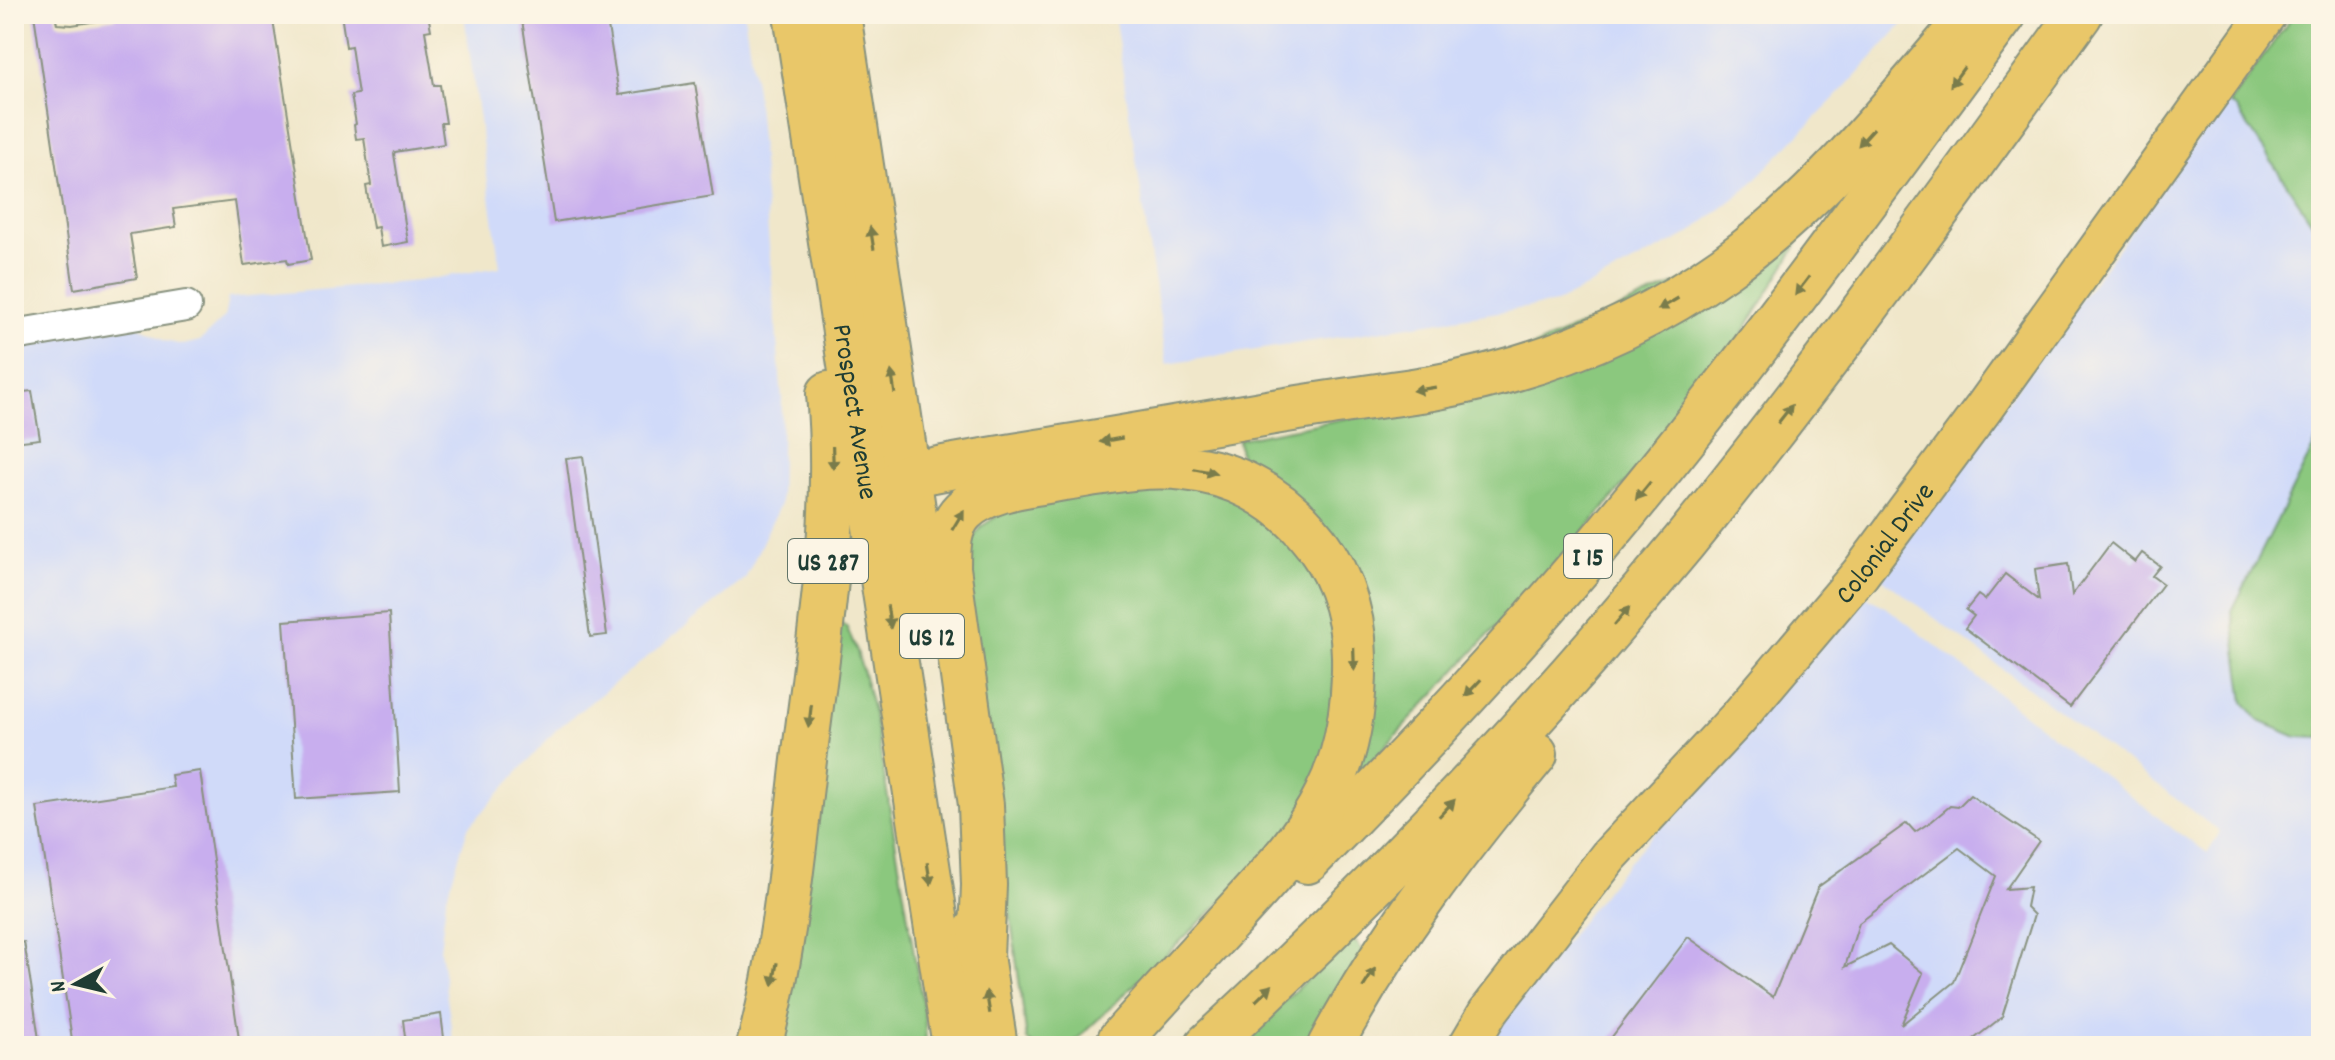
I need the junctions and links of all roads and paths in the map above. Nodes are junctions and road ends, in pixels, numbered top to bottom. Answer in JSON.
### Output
{"nodes":[{"id":1,"x":796,"y":14,"type":"edge"},
{"id":2,"x":838,"y":14,"type":"edge"},
{"id":3,"x":1972,"y":14,"type":"edge"},
{"id":4,"x":2004,"y":14,"type":"edge"},
{"id":5,"x":2080,"y":14,"type":"edge"},
{"id":6,"x":2267,"y":14,"type":"edge"},
{"id":7,"x":805,"y":73,"type":"junction"},
{"id":8,"x":186,"y":306,"type":"dead end"},
{"id":9,"x":14,"y":335,"type":"edge"},
{"id":10,"x":908,"y":476,"type":"junction"},
{"id":11,"x":877,"y":540,"type":"junction"},
{"id":12,"x":1591,"y":652,"type":"junction"},
{"id":13,"x":981,"y":957,"type":"junction"},
{"id":14,"x":1116,"y":1043,"type":"edge"},
{"id":15,"x":759,"y":1046,"type":"edge"},
{"id":16,"x":955,"y":1046,"type":"edge"},
{"id":17,"x":995,"y":1046,"type":"edge"},
{"id":18,"x":1207,"y":1046,"type":"edge"},
{"id":19,"x":1330,"y":1046,"type":"edge"},
{"id":20,"x":1468,"y":1046,"type":"edge"}],
"edges":[{"from":1,"to":7,"type":"highway","name":"Prospect Avenue"},
{"from":10,"to":2,"type":"highway","name":"Prospect Avenue","number":"US 12","one_way":true},
{"from":3,"to":10,"type":"highway","one_way":true},
{"from":4,"to":14,"type":"highway","number":"I 15","one_way":true},
{"from":12,"to":5,"type":"highway","number":"I 15","one_way":true},
{"from":6,"to":20,"type":"main road","name":"Colonial Drive"},
{"from":7,"to":11,"type":"highway","name":"Prospect Avenue"},
{"from":7,"to":15,"type":"highway","number":"US 287","one_way":true},
{"from":8,"to":9,"type":"street"},
{"from":10,"to":11,"type":"highway"},
{"from":10,"to":13,"type":"highway","name":"Prospect Avenue","number":"US 12"},
{"from":11,"to":16,"type":"highway","name":"Prospect Avenue","one_way":true},
{"from":18,"to":12,"type":"highway","number":"I 15","one_way":true},
{"from":19,"to":12,"type":"highway","one_way":true},
{"from":13,"to":14,"type":"highway","one_way":true},
{"from":17,"to":13,"type":"highway","name":"Prospect Avenue","one_way":true}]}
